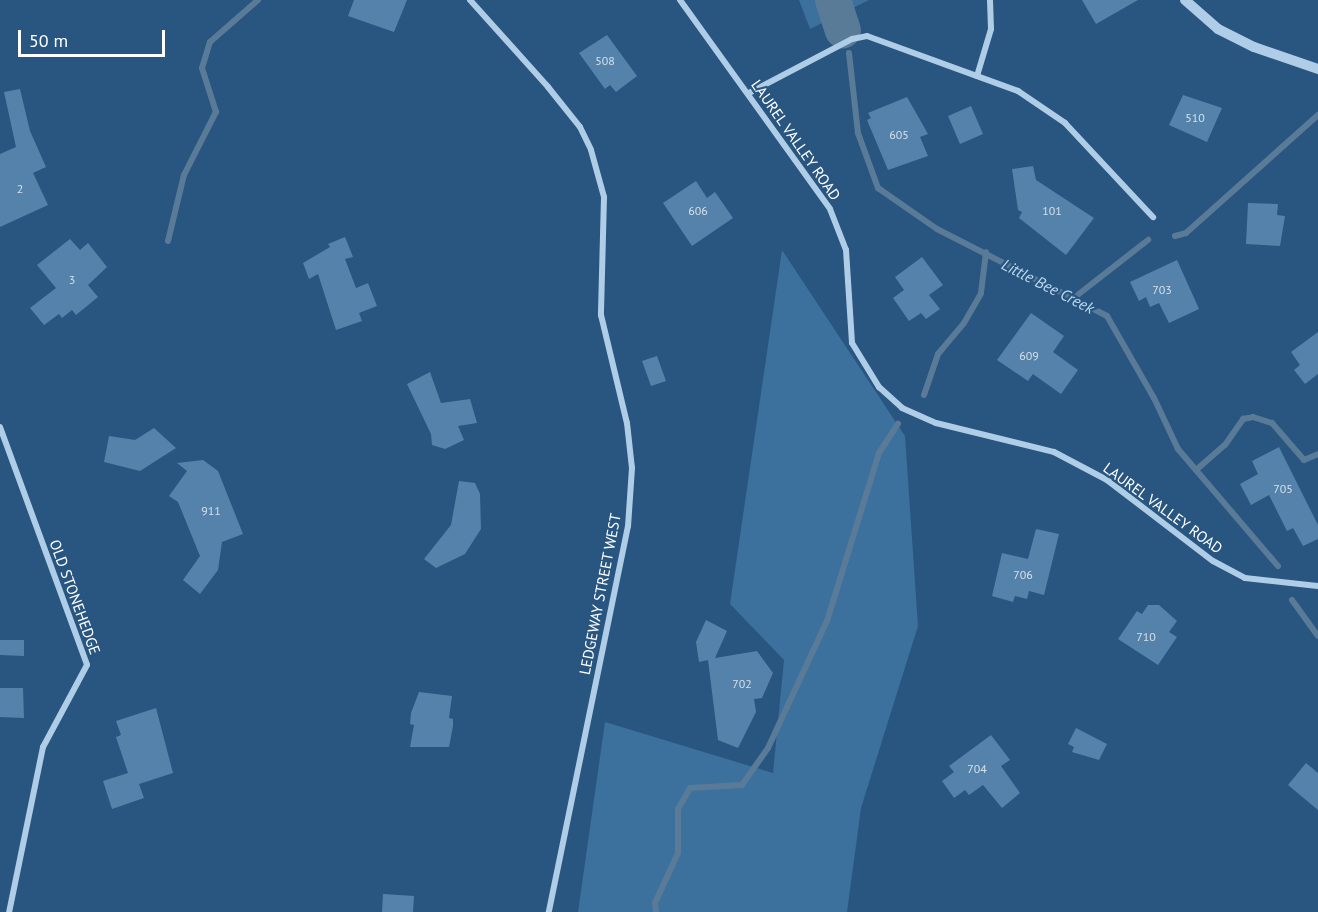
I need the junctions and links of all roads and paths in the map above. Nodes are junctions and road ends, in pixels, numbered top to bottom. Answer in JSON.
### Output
{"nodes":[{"id":1,"x":470,"y":0,"type":"edge"},
{"id":2,"x":680,"y":0,"type":"edge"},
{"id":3,"x":990,"y":0,"type":"edge"},
{"id":4,"x":1185,"y":0,"type":"edge"},
{"id":5,"x":1318,"y":69,"type":"edge"},
{"id":6,"x":977,"y":76,"type":"junction"},
{"id":7,"x":749,"y":93,"type":"junction"},
{"id":8,"x":1153,"y":217,"type":"dead end"},
{"id":9,"x":0,"y":427,"type":"edge"},
{"id":10,"x":1318,"y":586,"type":"edge"},
{"id":11,"x":9,"y":912,"type":"edge"},
{"id":12,"x":549,"y":912,"type":"edge"}],
"edges":[{"from":1,"to":12,"type":"street","name":"LEDGEWAY STREET WEST"},
{"from":2,"to":7,"type":"street","name":"LAUREL VALLEY ROAD"},
{"from":3,"to":6,"type":"street"},
{"from":4,"to":5,"type":"street"},
{"from":6,"to":7,"type":"street"},
{"from":6,"to":8,"type":"street"},
{"from":7,"to":10,"type":"street","name":"LAUREL VALLEY ROAD"},
{"from":9,"to":11,"type":"street","name":"OLD STONEHEDGE"}]}
